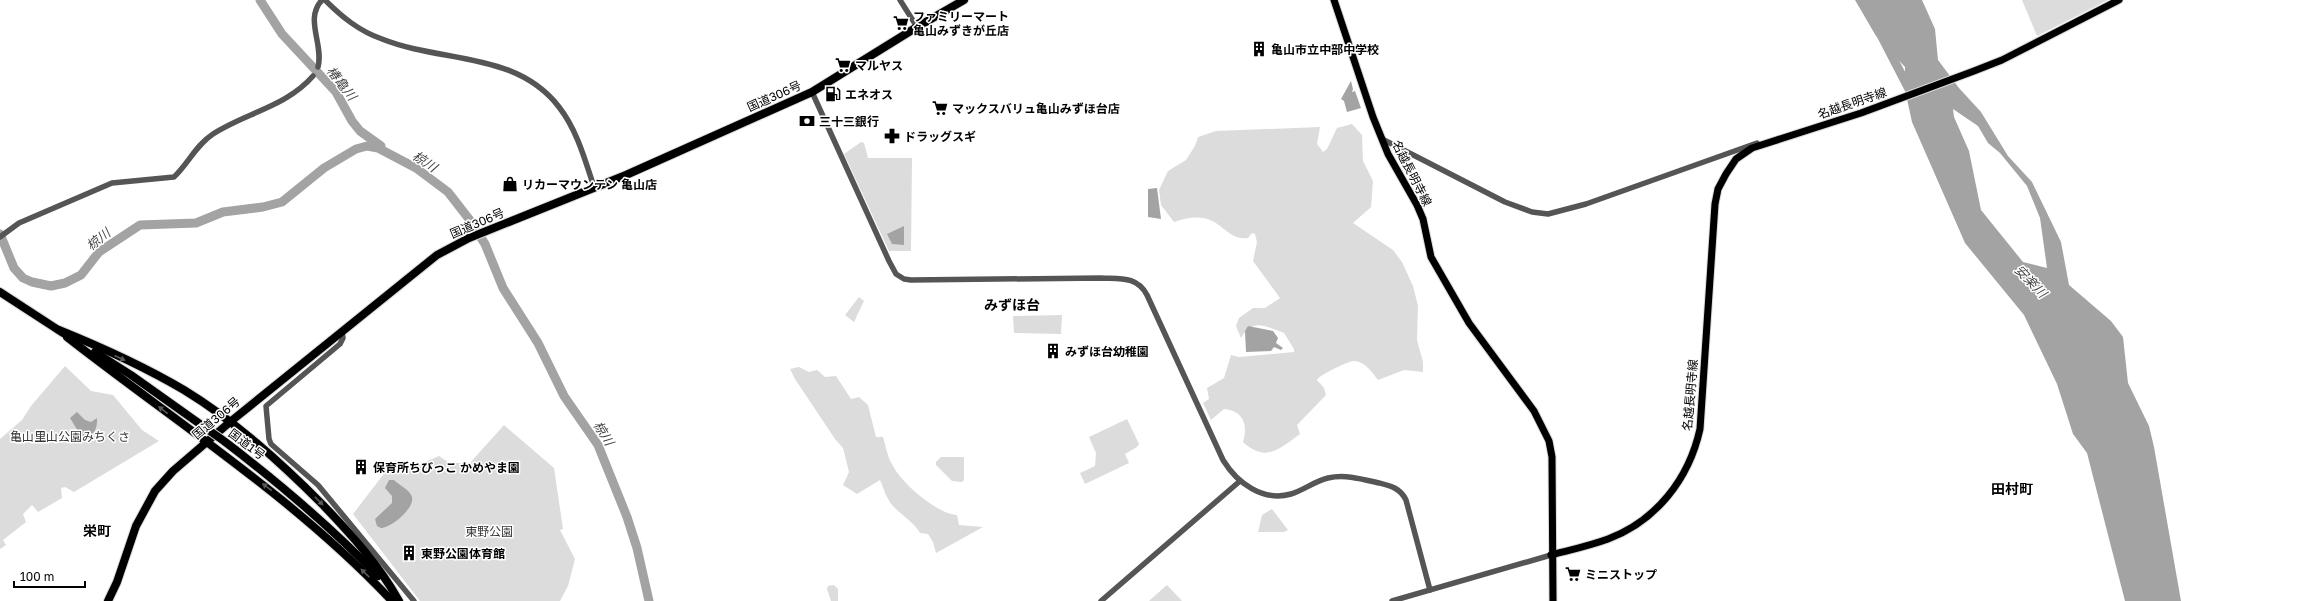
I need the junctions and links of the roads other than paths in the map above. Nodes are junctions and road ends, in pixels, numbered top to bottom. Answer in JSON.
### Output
{"nodes":[{"id":1,"x":324,"y":0,"type":"edge"},
{"id":2,"x":900,"y":0,"type":"edge"},
{"id":3,"x":964,"y":0,"type":"edge"},
{"id":4,"x":1334,"y":0,"type":"edge"},
{"id":5,"x":2119,"y":0,"type":"edge"},
{"id":6,"x":917,"y":26,"type":"junction"},
{"id":7,"x":318,"y":67,"type":"dead end"},
{"id":8,"x":313,"y":76,"type":"dead end"},
{"id":9,"x":812,"y":92,"type":"junction"},
{"id":10,"x":1780,"y":138,"type":"junction"},
{"id":11,"x":1384,"y":140,"type":"junction"},
{"id":12,"x":594,"y":187,"type":"junction"},
{"id":13,"x":0,"y":237,"type":"edge"},
{"id":14,"x":0,"y":292,"type":"edge"},
{"id":15,"x":59,"y":330,"type":"junction"},
{"id":16,"x":342,"y":332,"type":"junction"},
{"id":17,"x":230,"y":422,"type":"junction"},
{"id":18,"x":206,"y":442,"type":"junction"},
{"id":19,"x":1240,"y":481,"type":"junction"},
{"id":20,"x":1551,"y":555,"type":"junction"},
{"id":21,"x":1430,"y":590,"type":"junction"},
{"id":22,"x":108,"y":601,"type":"edge"},
{"id":23,"x":392,"y":601,"type":"edge"},
{"id":24,"x":399,"y":601,"type":"edge"},
{"id":25,"x":414,"y":601,"type":"edge"},
{"id":26,"x":1101,"y":601,"type":"edge"},
{"id":27,"x":1392,"y":601,"type":"edge"},
{"id":28,"x":1553,"y":601,"type":"edge"}],
"edges":[{"from":1,"to":7,"type":"street"},
{"from":1,"to":12,"type":"street"},
{"from":2,"to":6,"type":"street"},
{"from":3,"to":6,"type":"highway","name":"国道306号"},
{"from":4,"to":11,"type":"main road","name":"名越長明寺線"},
{"from":5,"to":10,"type":"main road","name":"名越長明寺線"},
{"from":6,"to":9,"type":"highway","name":"国道306号"},
{"from":8,"to":13,"type":"street"},
{"from":9,"to":12,"type":"highway","name":"国道306号"},
{"from":9,"to":19,"type":"street"},
{"from":10,"to":11,"type":"street"},
{"from":10,"to":20,"type":"main road","name":"名越長明寺線"},
{"from":11,"to":20,"type":"main road","name":"名越長明寺線"},
{"from":12,"to":16,"type":"highway","name":"国道306号"},
{"from":14,"to":15,"type":"highway","name":"国道1号"},
{"from":15,"to":17,"type":"highway","one_way":true},
{"from":18,"to":15,"type":"highway","one_way":true},
{"from":15,"to":24,"type":"highway","name":"国道1号","bridge":true},
{"from":16,"to":17,"type":"highway","name":"国道306号"},
{"from":16,"to":25,"type":"street"},
{"from":17,"to":18,"type":"highway","name":"国道306号"},
{"from":17,"to":24,"type":"highway","one_way":true},
{"from":18,"to":22,"type":"highway","name":"国道306号"},
{"from":23,"to":18,"type":"highway","one_way":true},
{"from":19,"to":21,"type":"street"},
{"from":19,"to":26,"type":"street"},
{"from":20,"to":21,"type":"street"},
{"from":20,"to":28,"type":"main road"},
{"from":21,"to":27,"type":"street"}]}
